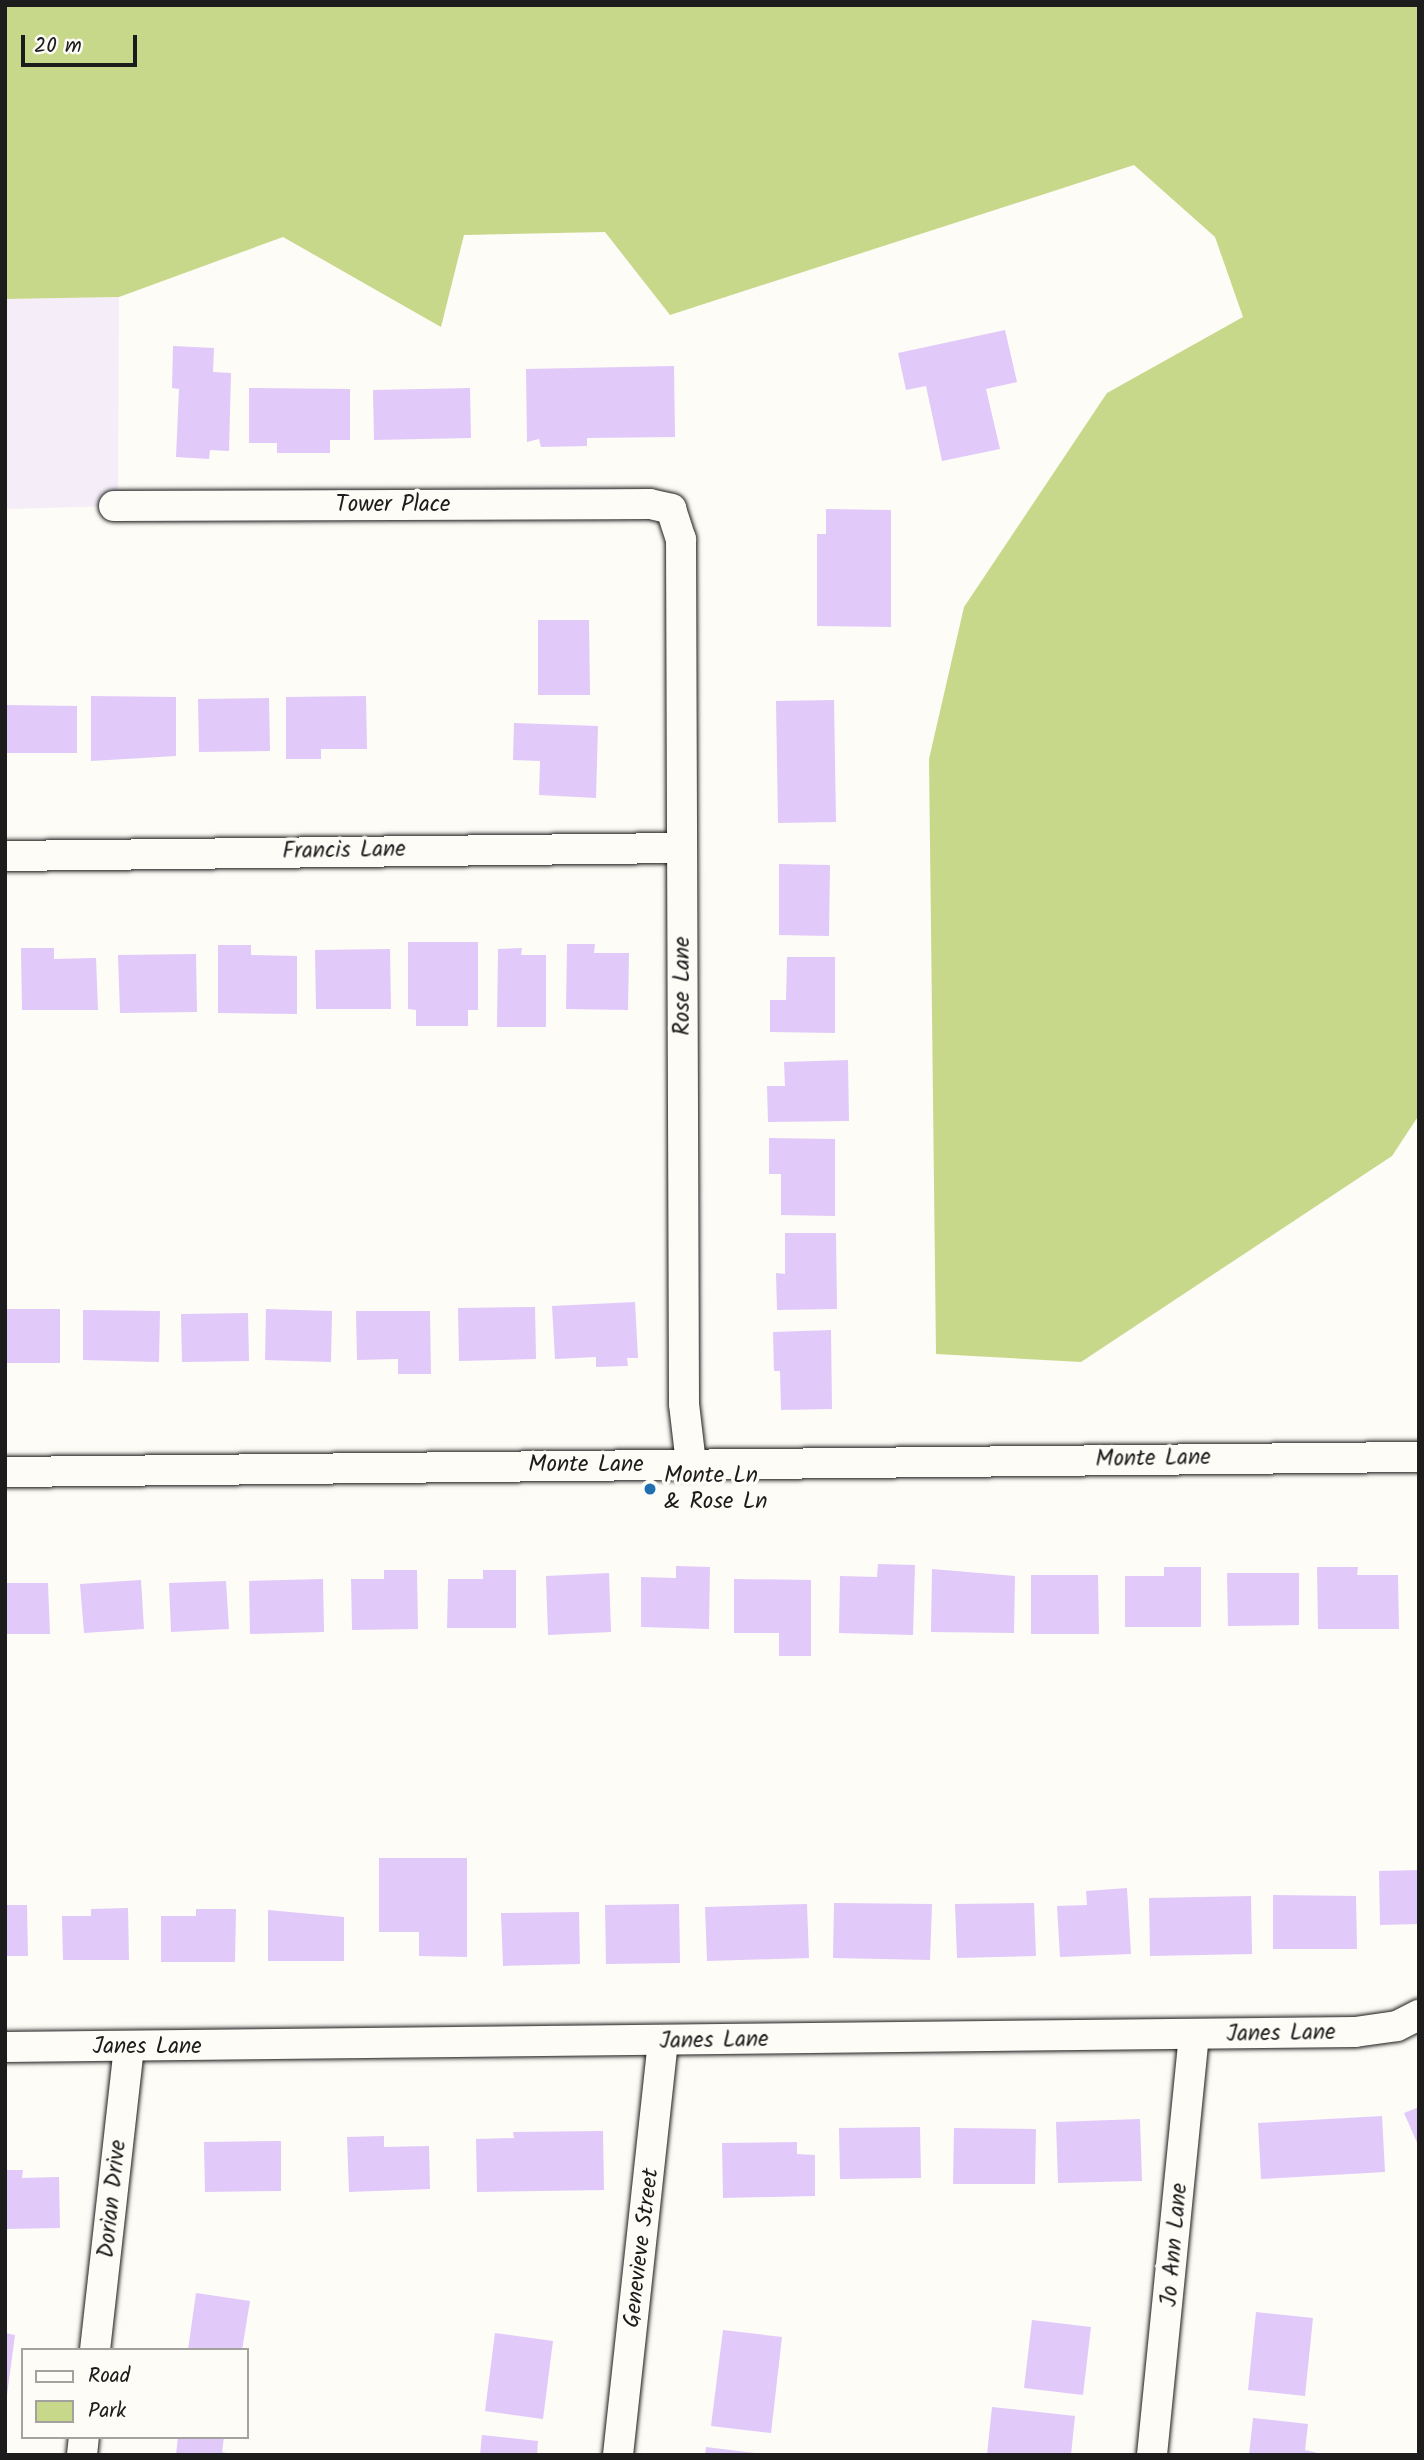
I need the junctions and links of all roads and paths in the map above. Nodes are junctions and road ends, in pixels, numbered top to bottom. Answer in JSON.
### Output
{"nodes":[{"id":1,"x":114,"y":506,"type":"dead end"},
{"id":2,"x":671,"y":509,"type":"joint"},
{"id":3,"x":682,"y":849,"type":"junction"},
{"id":4,"x":5,"y":856,"type":"edge"},
{"id":5,"x":1419,"y":1457,"type":"edge"},
{"id":6,"x":691,"y":1465,"type":"junction"},
{"id":7,"x":5,"y":1472,"type":"edge"},
{"id":8,"x":1419,"y":2015,"type":"edge"},
{"id":9,"x":1194,"y":2035,"type":"junction"},
{"id":10,"x":663,"y":2042,"type":"junction"},
{"id":11,"x":5,"y":2047,"type":"edge"},
{"id":12,"x":129,"y":2047,"type":"junction"},
{"id":13,"x":95,"y":2348,"type":"edge"},
{"id":14,"x":618,"y":2455,"type":"edge"},
{"id":15,"x":1152,"y":2455,"type":"edge"}],
"edges":[{"from":1,"to":2,"type":"street","name":"Tower Place"},
{"from":2,"to":3,"type":"street","name":"Rose Lane"},
{"from":3,"to":4,"type":"street","name":"Francis Lane"},
{"from":3,"to":6,"type":"street","name":"Rose Lane"},
{"from":5,"to":6,"type":"street","name":"Monte Lane"},
{"from":6,"to":7,"type":"street","name":"Monte Lane"},
{"from":8,"to":9,"type":"street","name":"Janes Lane"},
{"from":9,"to":10,"type":"street","name":"Janes Lane"},
{"from":9,"to":15,"type":"street","name":"Jo Ann Lane"},
{"from":10,"to":12,"type":"street","name":"Janes Lane"},
{"from":10,"to":14,"type":"street","name":"Genevieve Street"},
{"from":11,"to":12,"type":"street","name":"Janes Lane"},
{"from":12,"to":13,"type":"street","name":"Dorian Drive"}]}
